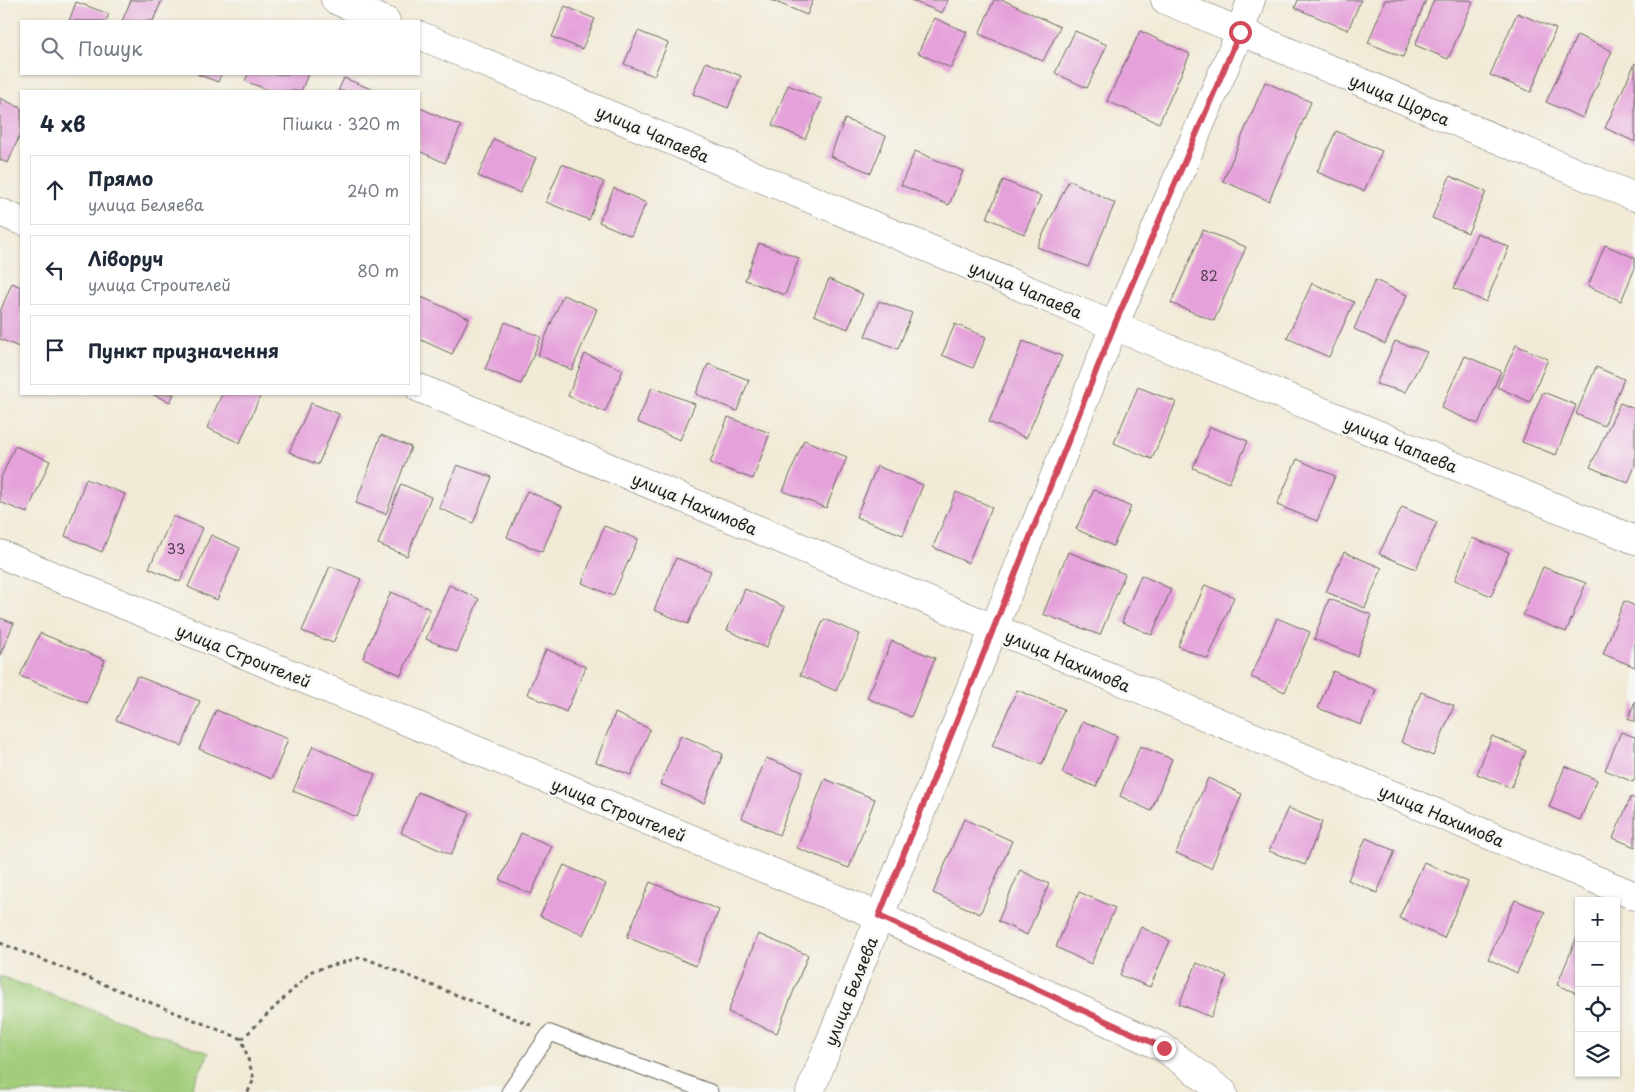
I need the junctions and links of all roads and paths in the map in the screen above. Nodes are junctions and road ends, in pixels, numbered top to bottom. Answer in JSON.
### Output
{"nodes":[{"id":1,"x":335,"y":0,"type":"edge"},
{"id":2,"x":1165,"y":0,"type":"edge"},
{"id":3,"x":1251,"y":0,"type":"edge"},
{"id":4,"x":384,"y":20,"type":"edge"},
{"id":5,"x":1240,"y":32,"type":"junction"},
{"id":6,"x":420,"y":35,"type":"edge"},
{"id":7,"x":1635,"y":197,"type":"edge"},
{"id":8,"x":0,"y":212,"type":"edge"},
{"id":9,"x":20,"y":221,"type":"edge"},
{"id":10,"x":1114,"y":326,"type":"junction"},
{"id":11,"x":420,"y":388,"type":"edge"},
{"id":12,"x":1635,"y":540,"type":"edge"},
{"id":13,"x":0,"y":554,"type":"edge"},
{"id":14,"x":993,"y":629,"type":"junction"},
{"id":15,"x":1635,"y":896,"type":"edge"},
{"id":16,"x":879,"y":916,"type":"junction"},
{"id":17,"x":0,"y":943,"type":"edge"},
{"id":18,"x":550,"y":1033,"type":"junction"},
{"id":19,"x":242,"y":1039,"type":"junction"},
{"id":20,"x":248,"y":1092,"type":"edge"},
{"id":21,"x":509,"y":1092,"type":"edge"},
{"id":22,"x":710,"y":1092,"type":"edge"},
{"id":23,"x":810,"y":1092,"type":"edge"},
{"id":24,"x":1223,"y":1092,"type":"edge"}],
"edges":[{"from":1,"to":4,"type":"street"},
{"from":2,"to":5,"type":"street","name":"улица Щорса"},
{"from":3,"to":5,"type":"street","name":"улица Беляева"},
{"from":5,"to":7,"type":"street","name":"улица Щорса"},
{"from":5,"to":10,"type":"street","name":"улица Беляева"},
{"from":6,"to":10,"type":"street","name":"улица Чапаева"},
{"from":8,"to":9,"type":"street"},
{"from":10,"to":12,"type":"street","name":"улица Чапаева"},
{"from":10,"to":14,"type":"street","name":"улица Беляева"},
{"from":11,"to":14,"type":"street","name":"улица Нахимова"},
{"from":13,"to":16,"type":"street","name":"улица Строителей"},
{"from":14,"to":15,"type":"street","name":"улица Нахимова"},
{"from":14,"to":16,"type":"street","name":"улица Беляева"},
{"from":16,"to":23,"type":"street","name":"улица Беляева"},
{"from":16,"to":24,"type":"street","name":"улица Строителей"},
{"from":17,"to":19,"type":"path"},
{"from":18,"to":19,"type":"path"},
{"from":18,"to":21,"type":"lane"},
{"from":18,"to":22,"type":"lane"},
{"from":19,"to":20,"type":"path"}]}
